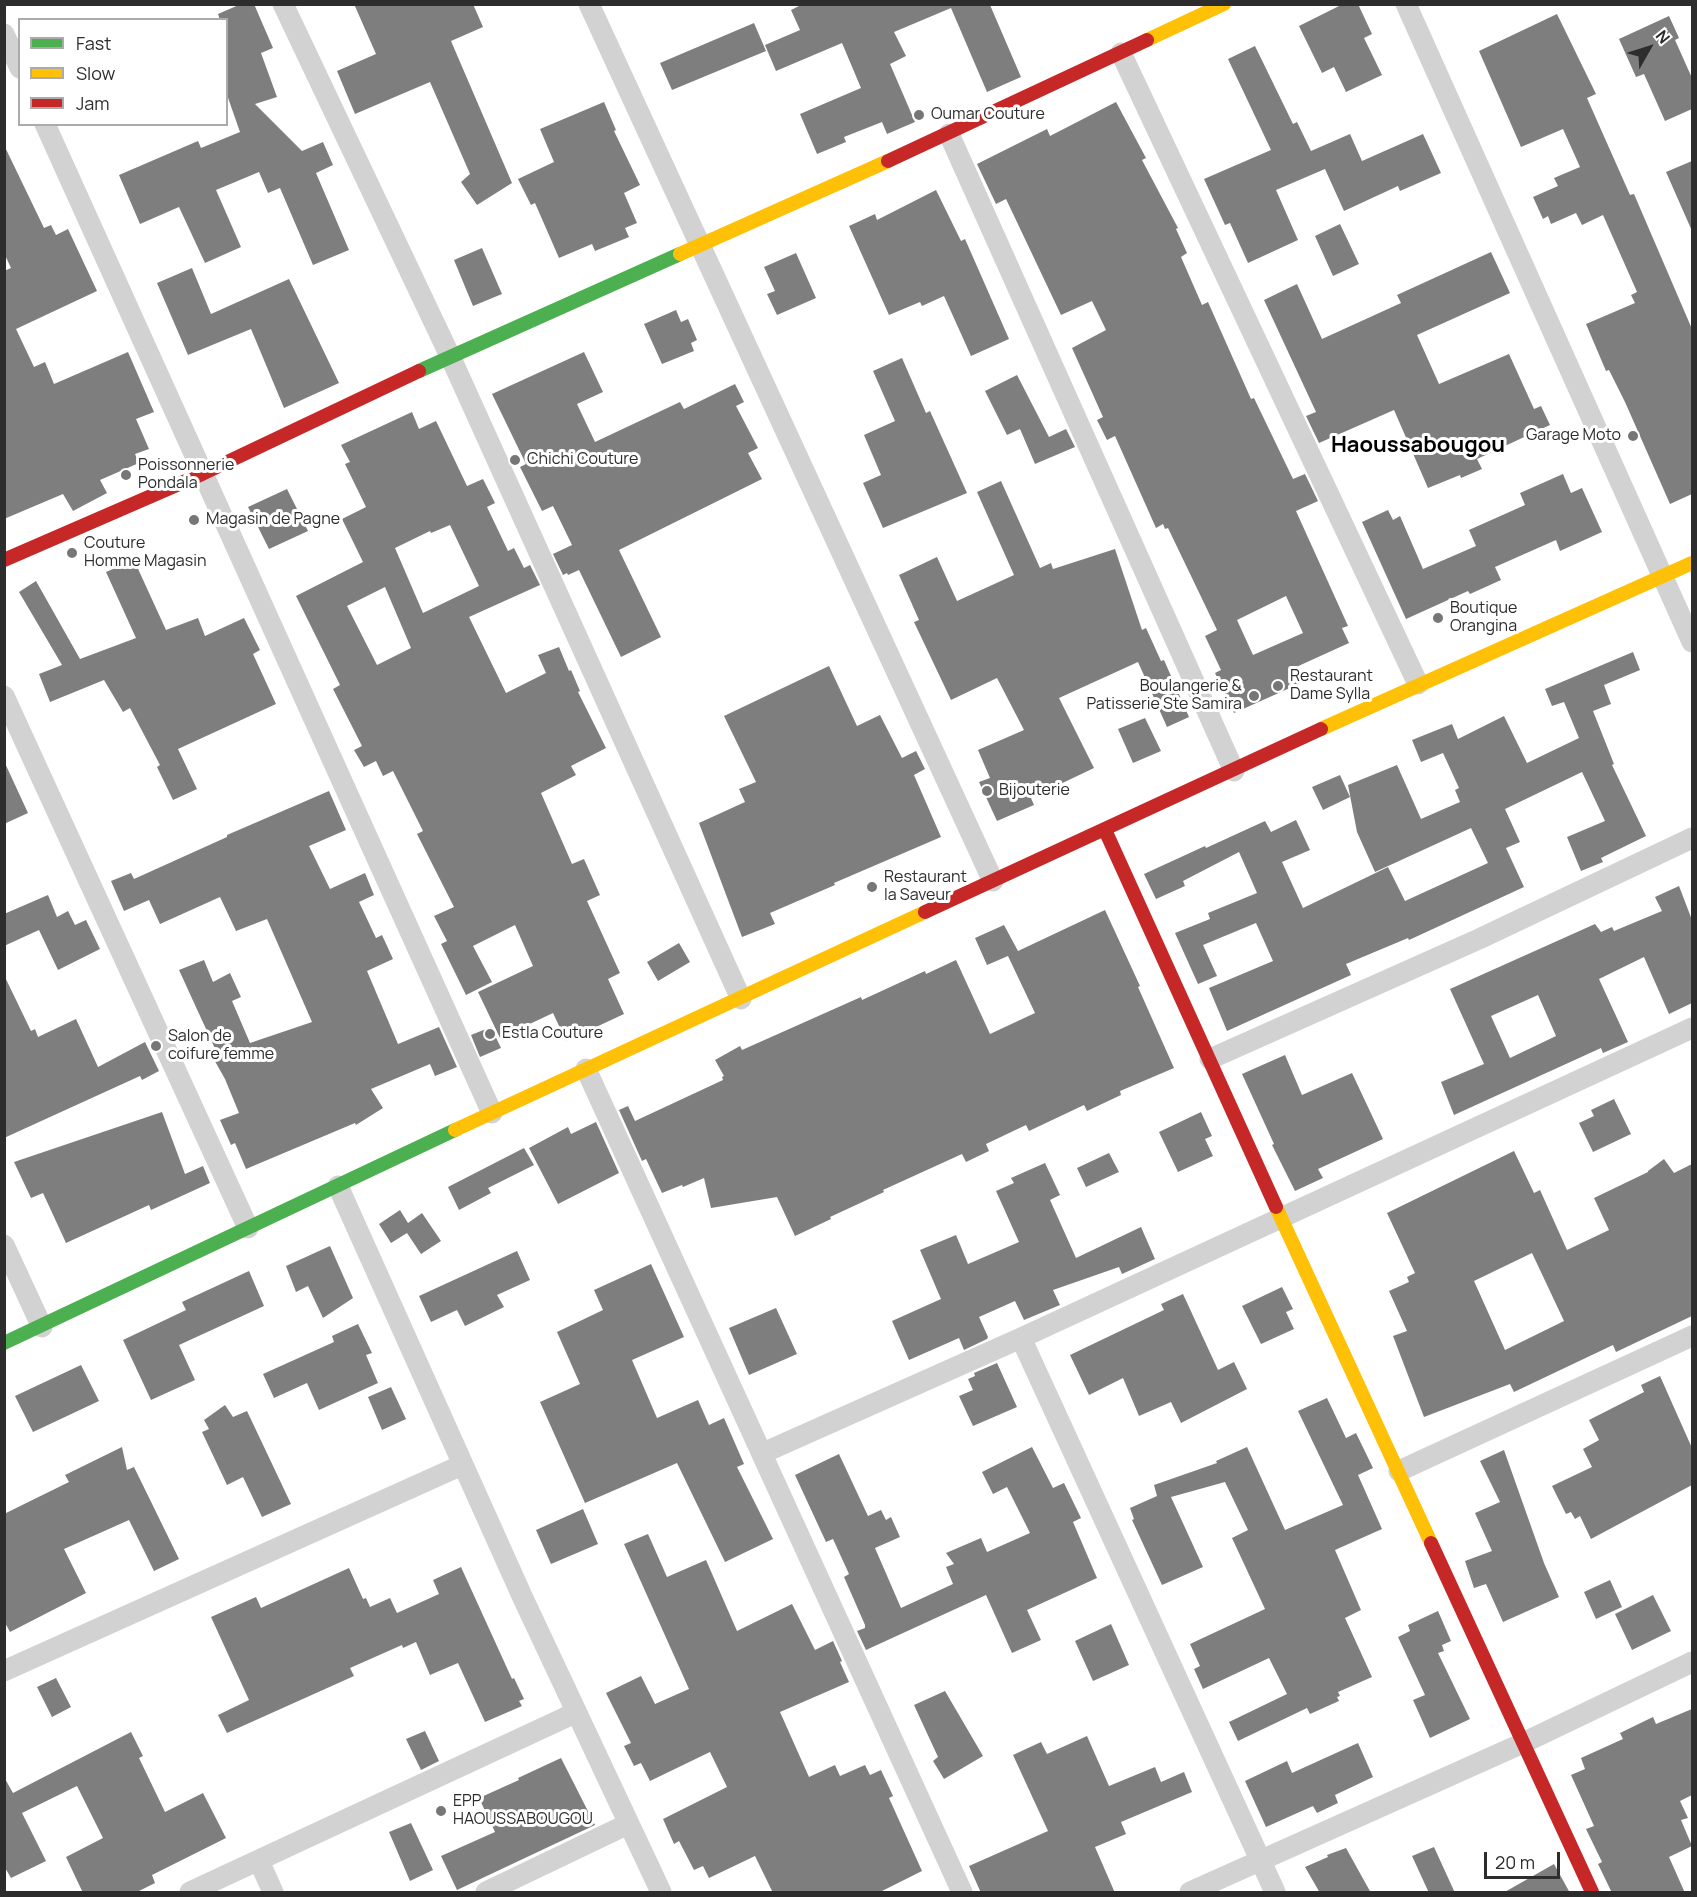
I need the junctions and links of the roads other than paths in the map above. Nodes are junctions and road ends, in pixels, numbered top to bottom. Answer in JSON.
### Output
{"nodes":[{"id":1,"x":283,"y":4,"type":"edge"},
{"id":2,"x":589,"y":4,"type":"edge"},
{"id":3,"x":1224,"y":4,"type":"edge"},
{"id":4,"x":1406,"y":4,"type":"edge"},
{"id":5,"x":4,"y":34,"type":"edge"},
{"id":6,"x":1121,"y":53,"type":"junction"},
{"id":7,"x":18,"y":64,"type":"edge"},
{"id":8,"x":46,"y":126,"type":"edge"},
{"id":9,"x":949,"y":134,"type":"junction"},
{"id":10,"x":700,"y":245,"type":"junction"},
{"id":11,"x":450,"y":356,"type":"junction"},
{"id":12,"x":202,"y":474,"type":"junction"},
{"id":13,"x":4,"y":560,"type":"edge"},
{"id":14,"x":1692,"y":563,"type":"edge"},
{"id":15,"x":1664,"y":576,"type":"junction"},
{"id":16,"x":1692,"y":642,"type":"edge"},
{"id":17,"x":1418,"y":684,"type":"junction"},
{"id":18,"x":4,"y":696,"type":"edge"},
{"id":19,"x":1234,"y":771,"type":"junction"},
{"id":20,"x":1105,"y":830,"type":"junction"},
{"id":21,"x":1692,"y":838,"type":"edge"},
{"id":22,"x":993,"y":881,"type":"junction"},
{"id":23,"x":741,"y":999,"type":"junction"},
{"id":24,"x":1692,"y":1028,"type":"edge"},
{"id":25,"x":1210,"y":1059,"type":"junction"},
{"id":26,"x":586,"y":1069,"type":"junction"},
{"id":27,"x":492,"y":1113,"type":"junction"},
{"id":28,"x":338,"y":1186,"type":"junction"},
{"id":29,"x":1281,"y":1218,"type":"junction"},
{"id":30,"x":248,"y":1228,"type":"junction"},
{"id":31,"x":4,"y":1245,"type":"edge"},
{"id":32,"x":42,"y":1327,"type":"junction"},
{"id":33,"x":1692,"y":1336,"type":"edge"},
{"id":34,"x":1020,"y":1338,"type":"junction"},
{"id":35,"x":4,"y":1343,"type":"edge"},
{"id":36,"x":763,"y":1453,"type":"junction"},
{"id":37,"x":462,"y":1465,"type":"junction"},
{"id":38,"x":1399,"y":1471,"type":"junction"},
{"id":39,"x":1692,"y":1662,"type":"edge"},
{"id":40,"x":4,"y":1671,"type":"edge"},
{"id":41,"x":575,"y":1713,"type":"junction"},
{"id":42,"x":1523,"y":1743,"type":"junction"},
{"id":43,"x":628,"y":1824,"type":"junction"},
{"id":44,"x":259,"y":1861,"type":"junction"},
{"id":45,"x":1260,"y":1861,"type":"junction"},
{"id":46,"x":190,"y":1893,"type":"edge"},
{"id":47,"x":273,"y":1893,"type":"edge"},
{"id":48,"x":486,"y":1893,"type":"edge"},
{"id":49,"x":661,"y":1893,"type":"edge"},
{"id":50,"x":962,"y":1893,"type":"edge"},
{"id":51,"x":1190,"y":1893,"type":"edge"},
{"id":52,"x":1275,"y":1893,"type":"edge"},
{"id":53,"x":1592,"y":1893,"type":"edge"}],
"edges":[{"from":1,"to":11,"type":"street"},
{"from":2,"to":10,"type":"street"},
{"from":3,"to":6,"type":"street"},
{"from":4,"to":15,"type":"street"},
{"from":5,"to":7,"type":"street"},
{"from":6,"to":9,"type":"street"},
{"from":6,"to":17,"type":"street"},
{"from":8,"to":12,"type":"street"},
{"from":9,"to":10,"type":"street"},
{"from":9,"to":19,"type":"street"},
{"from":10,"to":11,"type":"street"},
{"from":10,"to":22,"type":"street"},
{"from":11,"to":12,"type":"street"},
{"from":11,"to":23,"type":"street"},
{"from":12,"to":13,"type":"street"},
{"from":12,"to":27,"type":"street"},
{"from":14,"to":15,"type":"street"},
{"from":15,"to":16,"type":"street"},
{"from":15,"to":17,"type":"street"},
{"from":17,"to":19,"type":"street"},
{"from":18,"to":30,"type":"street"},
{"from":19,"to":20,"type":"street"},
{"from":20,"to":22,"type":"street"},
{"from":20,"to":25,"type":"street"},
{"from":21,"to":25,"type":"street"},
{"from":22,"to":23,"type":"street"},
{"from":23,"to":26,"type":"street"},
{"from":24,"to":29,"type":"street"},
{"from":25,"to":29,"type":"street"},
{"from":26,"to":27,"type":"street"},
{"from":26,"to":36,"type":"street"},
{"from":27,"to":28,"type":"street"},
{"from":28,"to":30,"type":"street"},
{"from":28,"to":37,"type":"street"},
{"from":29,"to":34,"type":"street"},
{"from":29,"to":38,"type":"street"},
{"from":30,"to":32,"type":"street"},
{"from":31,"to":32,"type":"street"},
{"from":32,"to":35,"type":"street"},
{"from":33,"to":38,"type":"street"},
{"from":34,"to":36,"type":"street"},
{"from":34,"to":45,"type":"street"},
{"from":36,"to":50,"type":"street"},
{"from":37,"to":40,"type":"street"},
{"from":37,"to":41,"type":"street"},
{"from":38,"to":42,"type":"street"},
{"from":39,"to":42,"type":"street"},
{"from":41,"to":43,"type":"street"},
{"from":41,"to":44,"type":"street"},
{"from":42,"to":45,"type":"street"},
{"from":42,"to":53,"type":"street"},
{"from":43,"to":48,"type":"street"},
{"from":43,"to":49,"type":"street"},
{"from":44,"to":46,"type":"street"},
{"from":44,"to":47,"type":"street"},
{"from":45,"to":51,"type":"street"},
{"from":45,"to":52,"type":"street"}]}
